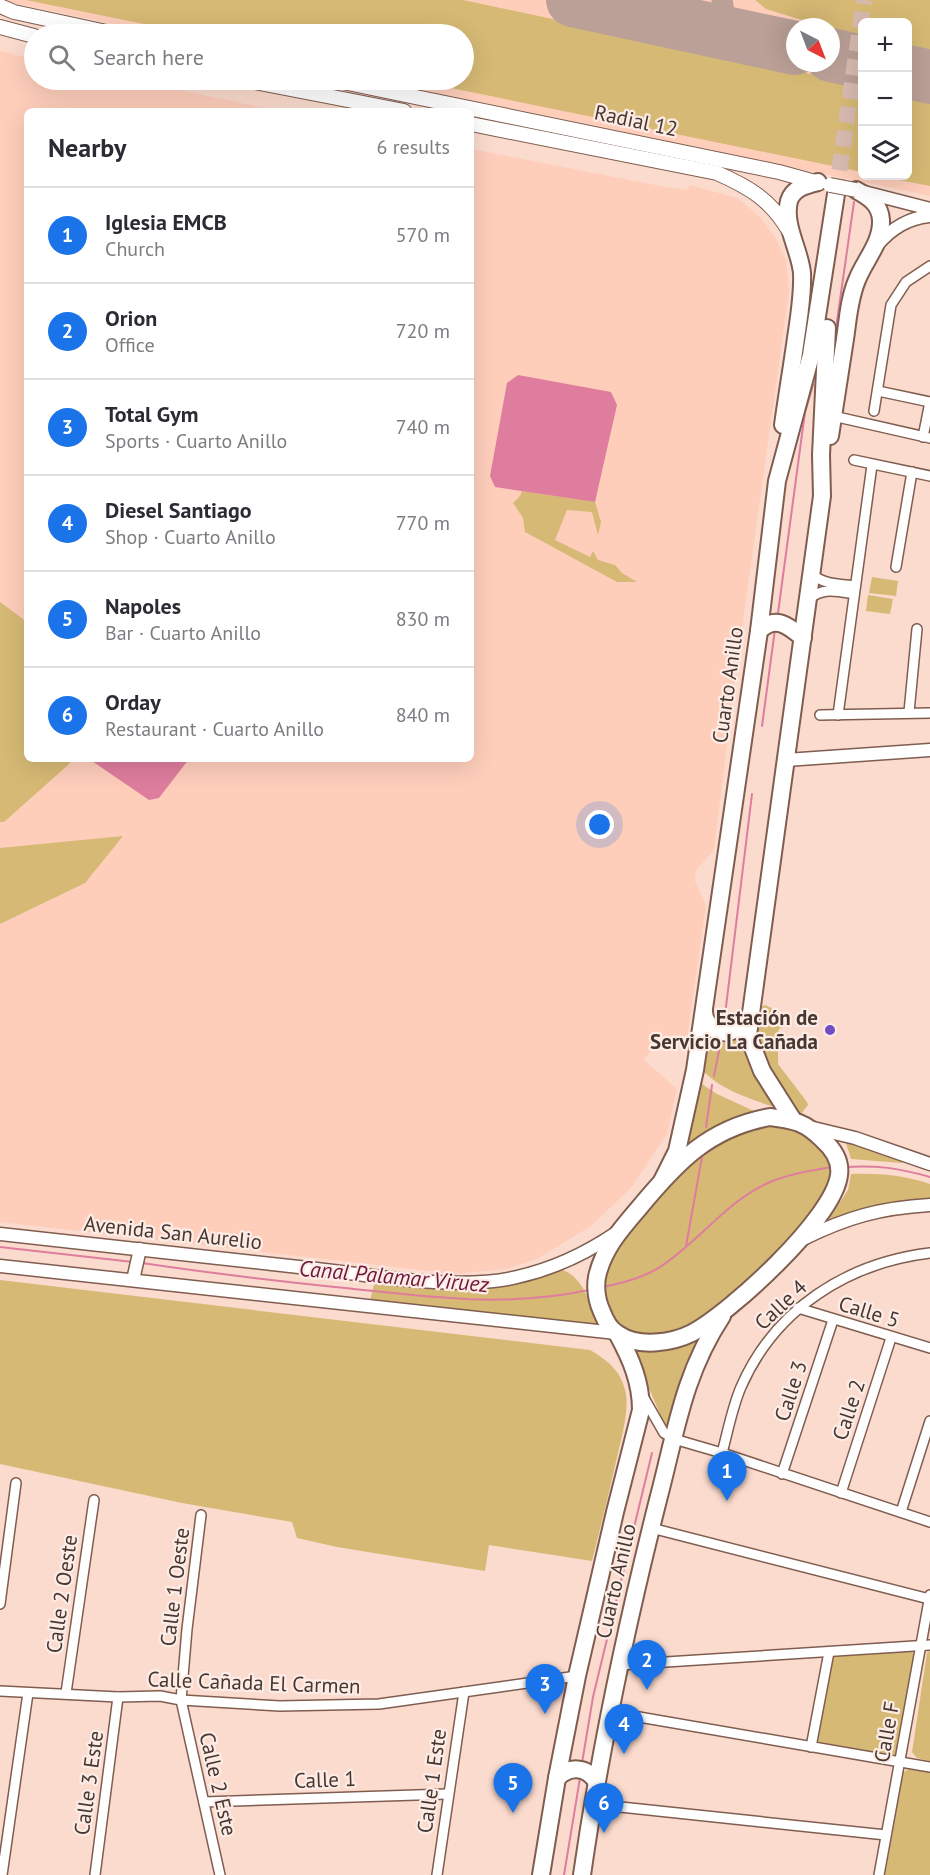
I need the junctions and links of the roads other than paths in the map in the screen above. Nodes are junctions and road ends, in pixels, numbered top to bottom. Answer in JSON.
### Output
{"nodes":[{"id":1,"x":0,"y":6,"type":"edge"},
{"id":2,"x":70,"y":24,"type":"edge"},
{"id":3,"x":0,"y":27,"type":"edge"},
{"id":4,"x":24,"y":33,"type":"edge"},
{"id":5,"x":296,"y":90,"type":"edge"},
{"id":6,"x":381,"y":90,"type":"edge"},
{"id":7,"x":389,"y":108,"type":"edge"},
{"id":8,"x":469,"y":108,"type":"edge"},
{"id":9,"x":474,"y":109,"type":"edge"},
{"id":10,"x":474,"y":125,"type":"edge"},
{"id":11,"x":837,"y":190,"type":"junction"},
{"id":12,"x":930,"y":209,"type":"edge"},
{"id":13,"x":930,"y":216,"type":"edge"},
{"id":14,"x":792,"y":236,"type":"junction"},
{"id":15,"x":873,"y":251,"type":"junction"},
{"id":16,"x":930,"y":266,"type":"edge"},
{"id":17,"x":878,"y":391,"type":"junction"},
{"id":18,"x":930,"y":402,"type":"edge"},
{"id":19,"x":874,"y":411,"type":"dead end"},
{"id":20,"x":833,"y":416,"type":"junction"},
{"id":21,"x":927,"y":438,"type":"edge"},
{"id":22,"x":854,"y":460,"type":"dead end"},
{"id":23,"x":872,"y":465,"type":"junction"},
{"id":24,"x":912,"y":472,"type":"junction"},
{"id":25,"x":930,"y":476,"type":"edge"},
{"id":26,"x":777,"y":481,"type":"junction"},
{"id":27,"x":822,"y":496,"type":"junction"},
{"id":28,"x":896,"y":567,"type":"dead end"},
{"id":29,"x":812,"y":568,"type":"junction"},
{"id":30,"x":855,"y":590,"type":"junction"},
{"id":31,"x":808,"y":600,"type":"junction"},
{"id":32,"x":917,"y":629,"type":"dead end"},
{"id":33,"x":759,"y":631,"type":"junction"},
{"id":34,"x":803,"y":638,"type":"junction"},
{"id":35,"x":909,"y":712,"type":"junction"},
{"id":36,"x":930,"y":713,"type":"edge"},
{"id":37,"x":820,"y":715,"type":"dead end"},
{"id":38,"x":838,"y":715,"type":"junction"},
{"id":39,"x":930,"y":750,"type":"edge"},
{"id":40,"x":786,"y":760,"type":"junction"},
{"id":41,"x":704,"y":1012,"type":"junction"},
{"id":42,"x":750,"y":1016,"type":"junction"},
{"id":43,"x":793,"y":1120,"type":"junction"},
{"id":44,"x":809,"y":1127,"type":"junction"},
{"id":45,"x":930,"y":1164,"type":"edge"},
{"id":46,"x":662,"y":1181,"type":"junction"},
{"id":47,"x":930,"y":1205,"type":"edge"},
{"id":48,"x":618,"y":1232,"type":"junction"},
{"id":49,"x":0,"y":1234,"type":"edge"},
{"id":50,"x":800,"y":1240,"type":"junction"},
{"id":51,"x":139,"y":1252,"type":"junction"},
{"id":52,"x":930,"y":1253,"type":"edge"},
{"id":53,"x":0,"y":1266,"type":"edge"},
{"id":54,"x":134,"y":1276,"type":"junction"},
{"id":55,"x":728,"y":1308,"type":"junction"},
{"id":56,"x":798,"y":1308,"type":"junction"},
{"id":57,"x":833,"y":1320,"type":"junction"},
{"id":58,"x":617,"y":1334,"type":"junction"},
{"id":59,"x":891,"y":1338,"type":"junction"},
{"id":60,"x":930,"y":1348,"type":"edge"},
{"id":61,"x":641,"y":1393,"type":"junction"},
{"id":62,"x":930,"y":1421,"type":"edge"},
{"id":63,"x":674,"y":1439,"type":"junction"},
{"id":64,"x":722,"y":1453,"type":"junction"},
{"id":65,"x":782,"y":1474,"type":"junction"},
{"id":66,"x":16,"y":1483,"type":"dead end"},
{"id":67,"x":843,"y":1488,"type":"junction"},
{"id":68,"x":94,"y":1500,"type":"dead end"},
{"id":69,"x":900,"y":1512,"type":"junction"},
{"id":70,"x":201,"y":1515,"type":"dead end"},
{"id":71,"x":930,"y":1522,"type":"edge"},
{"id":72,"x":651,"y":1528,"type":"junction"},
{"id":73,"x":930,"y":1597,"type":"edge"},
{"id":74,"x":0,"y":1604,"type":"edge"},
{"id":75,"x":925,"y":1646,"type":"edge"},
{"id":76,"x":829,"y":1652,"type":"junction"},
{"id":77,"x":619,"y":1665,"type":"junction"},
{"id":78,"x":577,"y":1676,"type":"junction"},
{"id":79,"x":0,"y":1691,"type":"edge"},
{"id":80,"x":464,"y":1692,"type":"junction"},
{"id":81,"x":27,"y":1693,"type":"junction"},
{"id":82,"x":66,"y":1693,"type":"junction"},
{"id":83,"x":118,"y":1697,"type":"junction"},
{"id":84,"x":181,"y":1700,"type":"junction"},
{"id":85,"x":610,"y":1712,"type":"junction"},
{"id":86,"x":811,"y":1747,"type":"junction"},
{"id":87,"x":901,"y":1761,"type":"junction"},
{"id":88,"x":930,"y":1767,"type":"edge"},
{"id":89,"x":579,"y":1768,"type":"junction"},
{"id":90,"x":447,"y":1794,"type":"junction"},
{"id":91,"x":204,"y":1802,"type":"junction"},
{"id":92,"x":592,"y":1804,"type":"junction"},
{"id":93,"x":886,"y":1836,"type":"junction"},
{"id":94,"x":2,"y":1875,"type":"edge"},
{"id":95,"x":95,"y":1875,"type":"edge"},
{"id":96,"x":220,"y":1875,"type":"edge"},
{"id":97,"x":437,"y":1875,"type":"edge"},
{"id":98,"x":541,"y":1875,"type":"edge"},
{"id":99,"x":582,"y":1875,"type":"edge"},
{"id":100,"x":879,"y":1875,"type":"edge"}],
"edges":[{"from":1,"to":2,"type":"main road"},
{"from":3,"to":4,"type":"main road"},
{"from":5,"to":7,"type":"main road"},
{"from":6,"to":8,"type":"main road","name":"Radial 12"},
{"from":9,"to":11,"type":"main road","name":"Radial 12"},
{"from":10,"to":14,"type":"main road","name":"Radial 12"},
{"from":11,"to":12,"type":"main road","name":"Radial 12"},
{"from":11,"to":14,"type":"highway"},
{"from":11,"to":15,"type":"highway"},
{"from":11,"to":26,"type":"highway","name":"Cuarto Anillo"},
{"from":11,"to":27,"type":"highway"},
{"from":13,"to":15,"type":"main road"},
{"from":14,"to":26,"type":"highway"},
{"from":15,"to":20,"type":"highway"},
{"from":16,"to":17,"type":"street"},
{"from":17,"to":18,"type":"street"},
{"from":17,"to":19,"type":"street"},
{"from":18,"to":21,"type":"street"},
{"from":20,"to":21,"type":"street"},
{"from":20,"to":27,"type":"highway"},
{"from":22,"to":23,"type":"street"},
{"from":23,"to":24,"type":"street"},
{"from":23,"to":30,"type":"street"},
{"from":24,"to":25,"type":"street"},
{"from":24,"to":28,"type":"street"},
{"from":26,"to":33,"type":"highway","name":"Cuarto Anillo"},
{"from":27,"to":29,"type":"highway"},
{"from":29,"to":30,"type":"street"},
{"from":29,"to":31,"type":"highway"},
{"from":30,"to":31,"type":"street"},
{"from":30,"to":38,"type":"street"},
{"from":31,"to":34,"type":"highway"},
{"from":32,"to":35,"type":"street"},
{"from":33,"to":34,"type":"highway"},
{"from":33,"to":41,"type":"highway","name":"Cuarto Anillo"},
{"from":34,"to":40,"type":"highway"},
{"from":35,"to":36,"type":"street"},
{"from":35,"to":38,"type":"street"},
{"from":37,"to":38,"type":"street"},
{"from":39,"to":40,"type":"main road"},
{"from":40,"to":42,"type":"highway"},
{"from":41,"to":42,"type":"highway"},
{"from":41,"to":46,"type":"highway","name":"Cuarto Anillo"},
{"from":42,"to":43,"type":"highway"},
{"from":43,"to":44,"type":"highway"},
{"from":43,"to":46,"type":"highway"},
{"from":44,"to":45,"type":"main road"},
{"from":44,"to":50,"type":"highway"},
{"from":46,"to":48,"type":"highway"},
{"from":47,"to":50,"type":"main road"},
{"from":48,"to":51,"type":"main road","name":"Avenida San Aurelio"},
{"from":48,"to":58,"type":"highway","name":"Cuarto Anillo"},
{"from":49,"to":51,"type":"main road","name":"Avenida San Aurelio"},
{"from":50,"to":55,"type":"highway"},
{"from":51,"to":54,"type":"main road"},
{"from":52,"to":56,"type":"street","name":"Calle 4"},
{"from":53,"to":54,"type":"main road"},
{"from":54,"to":58,"type":"main road"},
{"from":55,"to":58,"type":"highway"},
{"from":55,"to":63,"type":"highway","name":"Cuarto Anillo"},
{"from":56,"to":57,"type":"street","name":"Calle 5"},
{"from":56,"to":64,"type":"street","name":"Calle 4"},
{"from":57,"to":59,"type":"street","name":"Calle 5"},
{"from":57,"to":65,"type":"street","name":"Calle 3"},
{"from":58,"to":61,"type":"highway","name":"Cuarto Anillo"},
{"from":59,"to":60,"type":"street","name":"Calle 5"},
{"from":59,"to":67,"type":"street","name":"Calle 2"},
{"from":61,"to":63,"type":"street"},
{"from":61,"to":78,"type":"highway","name":"Cuarto Anillo"},
{"from":62,"to":69,"type":"street"},
{"from":63,"to":64,"type":"street"},
{"from":63,"to":72,"type":"highway","name":"Cuarto Anillo"},
{"from":64,"to":65,"type":"street"},
{"from":65,"to":67,"type":"street"},
{"from":66,"to":74,"type":"street"},
{"from":67,"to":69,"type":"street"},
{"from":68,"to":82,"type":"street","name":"Calle 2 Oeste"},
{"from":69,"to":71,"type":"street"},
{"from":70,"to":84,"type":"street","name":"Calle 1 Oeste"},
{"from":72,"to":73,"type":"street"},
{"from":72,"to":77,"type":"highway","name":"Cuarto Anillo"},
{"from":73,"to":75,"type":"street","name":"Calle F"},
{"from":75,"to":76,"type":"street"},
{"from":75,"to":87,"type":"street","name":"Calle F"},
{"from":76,"to":77,"type":"street"},
{"from":76,"to":86,"type":"street"},
{"from":77,"to":85,"type":"highway","name":"Cuarto Anillo"},
{"from":78,"to":80,"type":"street","name":"Calle Cañada El Carmen"},
{"from":78,"to":89,"type":"highway","name":"Cuarto Anillo"},
{"from":79,"to":81,"type":"street","name":"Calle Cañada El Carmen"},
{"from":80,"to":84,"type":"street","name":"Calle Cañada El Carmen"},
{"from":80,"to":90,"type":"street","name":"Calle 1 Este"},
{"from":81,"to":82,"type":"street","name":"Calle Cañada El Carmen"},
{"from":81,"to":94,"type":"street"},
{"from":82,"to":83,"type":"street","name":"Calle Cañada El Carmen"},
{"from":83,"to":84,"type":"street","name":"Calle Cañada El Carmen"},
{"from":83,"to":95,"type":"street","name":"Calle 3 Este"},
{"from":84,"to":91,"type":"street","name":"Calle 2 Este"},
{"from":85,"to":86,"type":"street"},
{"from":85,"to":89,"type":"highway","name":"Cuarto Anillo"},
{"from":86,"to":87,"type":"street"},
{"from":87,"to":88,"type":"street"},
{"from":87,"to":93,"type":"street","name":"Calle F"},
{"from":89,"to":92,"type":"highway","name":"Cuarto Anillo"},
{"from":89,"to":98,"type":"highway","name":"Cuarto Anillo"},
{"from":90,"to":91,"type":"street","name":"Calle 1"},
{"from":90,"to":97,"type":"street","name":"Calle 1 Este"},
{"from":91,"to":96,"type":"street","name":"Calle 2 Este"},
{"from":92,"to":93,"type":"street"},
{"from":92,"to":99,"type":"highway","name":"Cuarto Anillo"},
{"from":93,"to":100,"type":"street","name":"Calle F"}]}
